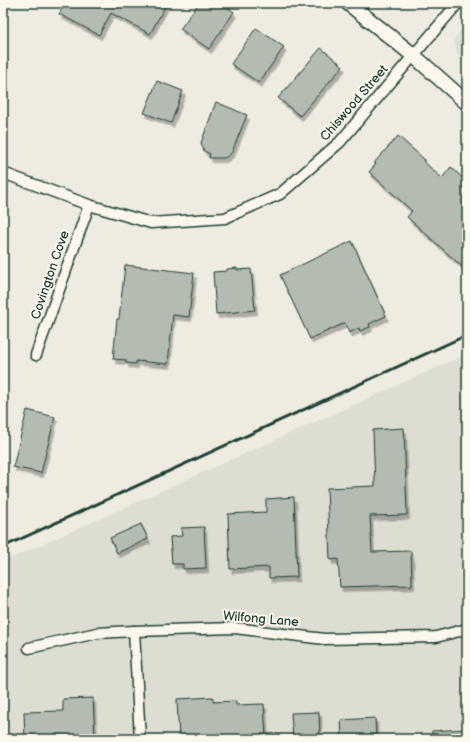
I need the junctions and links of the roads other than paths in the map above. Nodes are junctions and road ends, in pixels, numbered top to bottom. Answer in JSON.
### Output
{"nodes":[{"id":1,"x":348,"y":3,"type":"edge"},
{"id":2,"x":458,"y":3,"type":"edge"},
{"id":3,"x":413,"y":55,"type":"junction"},
{"id":4,"x":467,"y":103,"type":"edge"},
{"id":5,"x":3,"y":173,"type":"edge"},
{"id":6,"x":89,"y":205,"type":"junction"},
{"id":7,"x":36,"y":355,"type":"dead end"},
{"id":8,"x":467,"y":629,"type":"edge"},
{"id":9,"x":134,"y":631,"type":"junction"},
{"id":10,"x":29,"y":648,"type":"dead end"},
{"id":11,"x":140,"y":739,"type":"edge"}],
"edges":[{"from":1,"to":3,"type":"main road"},
{"from":2,"to":3,"type":"street","name":"Chiswood Street"},
{"from":3,"to":4,"type":"main road"},
{"from":3,"to":6,"type":"street","name":"Chiswood Street"},
{"from":5,"to":6,"type":"street","name":"Chiswood Street"},
{"from":6,"to":7,"type":"street","name":"Covington Cove"},
{"from":8,"to":9,"type":"street","name":"Wilfong Lane"},
{"from":9,"to":10,"type":"street","name":"Wilfong Lane"},
{"from":9,"to":11,"type":"street"}]}
